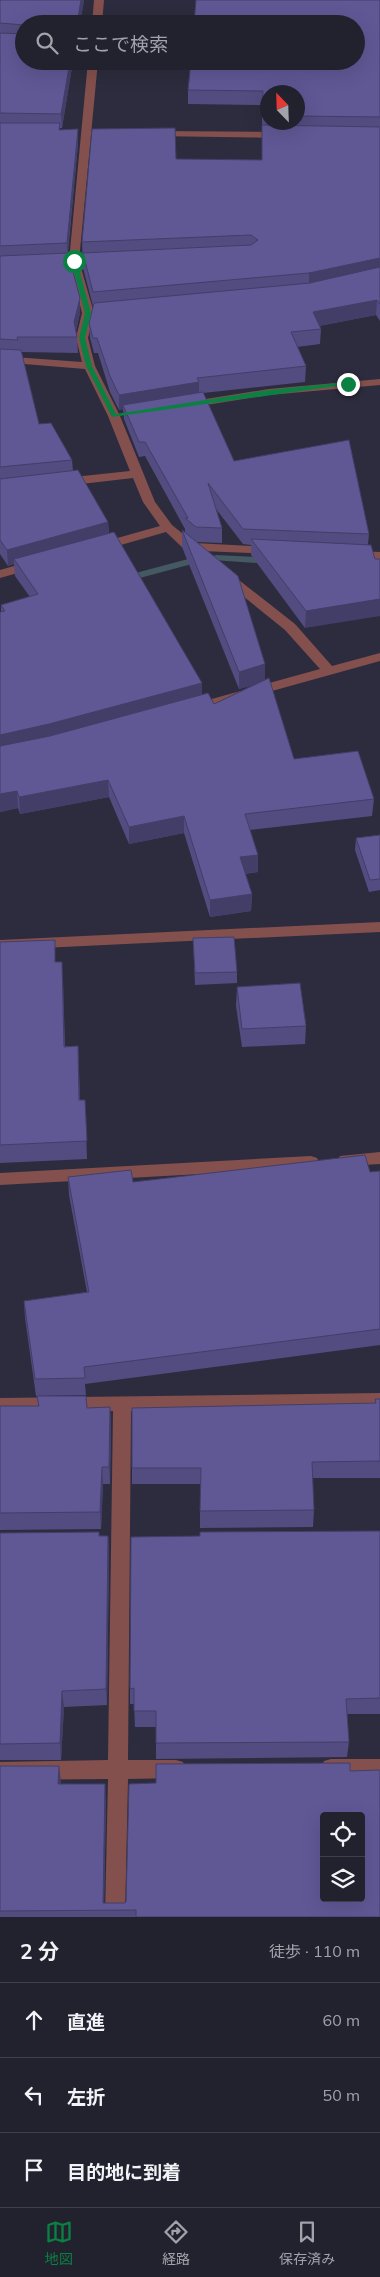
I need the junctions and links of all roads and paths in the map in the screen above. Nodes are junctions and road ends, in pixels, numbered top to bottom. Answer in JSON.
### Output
{"nodes":[{"id":1,"x":99,"y":0,"type":"edge"},
{"id":2,"x":98,"y":15,"type":"edge"},
{"id":3,"x":92,"y":70,"type":"edge"},
{"id":4,"x":145,"y":134,"type":"edge"},
{"id":5,"x":292,"y":135,"type":"edge"},
{"id":6,"x":0,"y":359,"type":"edge"},
{"id":7,"x":89,"y":366,"type":"junction"},
{"id":8,"x":380,"y":382,"type":"edge"},
{"id":9,"x":172,"y":407,"type":"edge"},
{"id":10,"x":137,"y":474,"type":"junction"},
{"id":11,"x":49,"y":484,"type":"edge"},
{"id":12,"x":168,"y":528,"type":"junction"},
{"id":13,"x":189,"y":547,"type":"junction"},
{"id":14,"x":84,"y":551,"type":"edge"},
{"id":15,"x":284,"y":551,"type":"edge"},
{"id":16,"x":342,"y":554,"type":"edge"},
{"id":17,"x":380,"y":556,"type":"edge"},
{"id":18,"x":204,"y":559,"type":"edge"},
{"id":19,"x":47,"y":561,"type":"edge"},
{"id":20,"x":220,"y":571,"type":"edge"},
{"id":21,"x":0,"y":574,"type":"edge"},
{"id":22,"x":380,"y":657,"type":"edge"},
{"id":23,"x":329,"y":671,"type":"junction"},
{"id":24,"x":185,"y":710,"type":"edge"},
{"id":25,"x":380,"y":927,"type":"edge"},
{"id":26,"x":0,"y":945,"type":"edge"},
{"id":27,"x":380,"y":1158,"type":"edge"},
{"id":28,"x":0,"y":1179,"type":"edge"},
{"id":29,"x":380,"y":1400,"type":"edge"},
{"id":30,"x":122,"y":1404,"type":"junction"},
{"id":31,"x":0,"y":1405,"type":"edge"},
{"id":32,"x":141,"y":1538,"type":"edge"},
{"id":33,"x":112,"y":1539,"type":"junction"},
{"id":34,"x":312,"y":1768,"type":"edge"},
{"id":35,"x":380,"y":1768,"type":"edge"},
{"id":36,"x":196,"y":1769,"type":"edge"},
{"id":37,"x":118,"y":1770,"type":"junction"},
{"id":38,"x":0,"y":1771,"type":"edge"},
{"id":39,"x":114,"y":1917,"type":"edge"}],
"edges":[{"from":1,"to":2,"type":"street"},
{"from":3,"to":7,"type":"street"},
{"from":4,"to":5,"type":"street"},
{"from":6,"to":7,"type":"street"},
{"from":7,"to":10,"type":"street"},
{"from":8,"to":9,"type":"street"},
{"from":10,"to":11,"type":"street"},
{"from":10,"to":12,"type":"street"},
{"from":12,"to":13,"type":"street"},
{"from":12,"to":14,"type":"street"},
{"from":13,"to":15,"type":"street"},
{"from":13,"to":18,"type":"street"},
{"from":16,"to":17,"type":"street"},
{"from":19,"to":21,"type":"street"},
{"from":20,"to":23,"type":"street"},
{"from":22,"to":23,"type":"street"},
{"from":23,"to":24,"type":"street"},
{"from":25,"to":26,"type":"street"},
{"from":27,"to":28,"type":"street"},
{"from":29,"to":30,"type":"street"},
{"from":30,"to":31,"type":"street"},
{"from":30,"to":33,"type":"street"},
{"from":32,"to":33,"type":"street"},
{"from":33,"to":37,"type":"street"},
{"from":34,"to":35,"type":"street"},
{"from":36,"to":37,"type":"street"},
{"from":37,"to":38,"type":"street"},
{"from":37,"to":39,"type":"street"}]}
